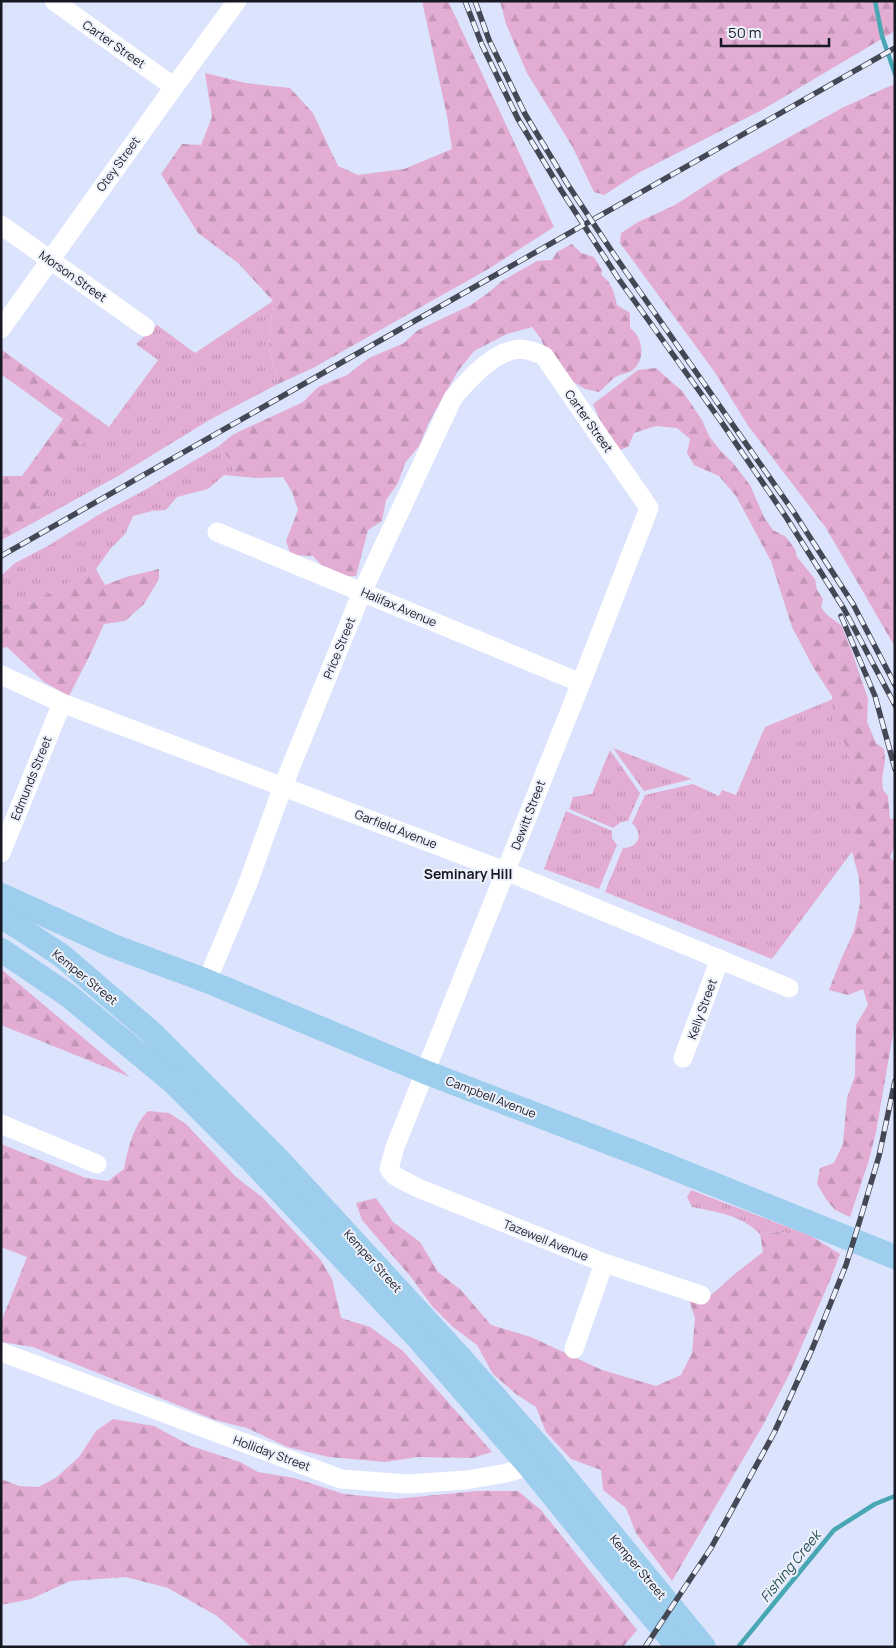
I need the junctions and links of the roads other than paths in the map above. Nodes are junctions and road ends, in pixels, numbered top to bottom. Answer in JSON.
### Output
{"nodes":[{"id":1,"x":54,"y":1,"type":"edge"},
{"id":2,"x":237,"y":1,"type":"edge"},
{"id":3,"x":174,"y":87,"type":"junction"},
{"id":4,"x":1,"y":225,"type":"edge"},
{"id":5,"x":50,"y":260,"type":"junction"},
{"id":6,"x":145,"y":327,"type":"dead end"},
{"id":7,"x":1,"y":329,"type":"edge"},
{"id":8,"x":519,"y":349,"type":"joint"},
{"id":9,"x":649,"y":508,"type":"joint"},
{"id":10,"x":217,"y":532,"type":"dead end"},
{"id":11,"x":362,"y":592,"type":"junction"},
{"id":12,"x":1,"y":675,"type":"edge"},
{"id":13,"x":581,"y":683,"type":"junction"},
{"id":14,"x":62,"y":703,"type":"junction"},
{"id":15,"x":283,"y":786,"type":"junction"},
{"id":16,"x":1,"y":853,"type":"edge"},
{"id":17,"x":506,"y":871,"type":"junction"},
{"id":18,"x":1,"y":894,"type":"edge"},
{"id":19,"x":1,"y":916,"type":"edge"},
{"id":20,"x":88,"y":934,"type":"junction"},
{"id":21,"x":1,"y":950,"type":"edge"},
{"id":22,"x":61,"y":955,"type":"junction"},
{"id":23,"x":720,"y":959,"type":"junction"},
{"id":24,"x":42,"y":977,"type":"junction"},
{"id":25,"x":207,"y":982,"type":"junction"},
{"id":26,"x":789,"y":988,"type":"dead end"},
{"id":27,"x":684,"y":1058,"type":"dead end"},
{"id":28,"x":426,"y":1072,"type":"junction"},
{"id":29,"x":1,"y":1124,"type":"edge"},
{"id":30,"x":97,"y":1164,"type":"dead end"},
{"id":31,"x":395,"y":1176,"type":"joint"},
{"id":32,"x":895,"y":1257,"type":"edge"},
{"id":33,"x":604,"y":1263,"type":"junction"},
{"id":34,"x":701,"y":1295,"type":"dead end"},
{"id":35,"x":574,"y":1349,"type":"dead end"},
{"id":36,"x":1,"y":1352,"type":"edge"},
{"id":37,"x":554,"y":1464,"type":"junction"},
{"id":38,"x":529,"y":1466,"type":"junction"},
{"id":39,"x":678,"y":1647,"type":"edge"},
{"id":40,"x":704,"y":1647,"type":"edge"}],
"edges":[{"from":1,"to":3,"type":"street","name":"Carter Street"},
{"from":2,"to":3,"type":"street","name":"Otey Street"},
{"from":3,"to":5,"type":"street","name":"Otey Street"},
{"from":4,"to":5,"type":"street","name":"Morson Street"},
{"from":5,"to":6,"type":"street","name":"Morson Street"},
{"from":5,"to":7,"type":"street","name":"Otey Street"},
{"from":8,"to":9,"type":"street","name":"Carter Street"},
{"from":8,"to":11,"type":"street","name":"Price Street"},
{"from":9,"to":13,"type":"street","name":"Dewitt Street"},
{"from":10,"to":11,"type":"street","name":"Halifax Avenue"},
{"from":11,"to":13,"type":"street","name":"Halifax Avenue"},
{"from":11,"to":15,"type":"street","name":"Price Street"},
{"from":12,"to":14,"type":"street","name":"Garfield Avenue"},
{"from":13,"to":17,"type":"street","name":"Dewitt Street"},
{"from":14,"to":15,"type":"street","name":"Garfield Avenue"},
{"from":14,"to":16,"type":"street","name":"Edmunds Street"},
{"from":15,"to":17,"type":"street","name":"Garfield Avenue"},
{"from":15,"to":25,"type":"street","name":"Price Street"},
{"from":17,"to":23,"type":"street","name":"Garfield Avenue"},
{"from":17,"to":28,"type":"street","name":"Dewitt Street"},
{"from":18,"to":20,"type":"main road","name":"Campbell Avenue"},
{"from":19,"to":22,"type":"main road","name":"Kemper Street"},
{"from":20,"to":22,"type":"main road"},
{"from":20,"to":25,"type":"main road","name":"Campbell Avenue"},
{"from":21,"to":24,"type":"main road"},
{"from":22,"to":24,"type":"main road"},
{"from":22,"to":37,"type":"main road","name":"Kemper Street"},
{"from":23,"to":26,"type":"street","name":"Garfield Avenue"},
{"from":23,"to":27,"type":"street","name":"Kelly Street"},
{"from":24,"to":38,"type":"main road","name":"Kemper Street"},
{"from":25,"to":28,"type":"main road","name":"Campbell Avenue"},
{"from":28,"to":31,"type":"street","name":"Dewitt Street"},
{"from":28,"to":32,"type":"main road","name":"Campbell Avenue"},
{"from":29,"to":30,"type":"street"},
{"from":31,"to":33,"type":"street","name":"Tazewell Avenue"},
{"from":33,"to":34,"type":"street","name":"Tazewell Avenue"},
{"from":33,"to":35,"type":"street"},
{"from":36,"to":38,"type":"street","name":"Holliday Street"},
{"from":37,"to":38,"type":"street","name":"Holliday Street"},
{"from":37,"to":40,"type":"main road","name":"Kemper Street"},
{"from":38,"to":39,"type":"main road","name":"Kemper Street"}]}
